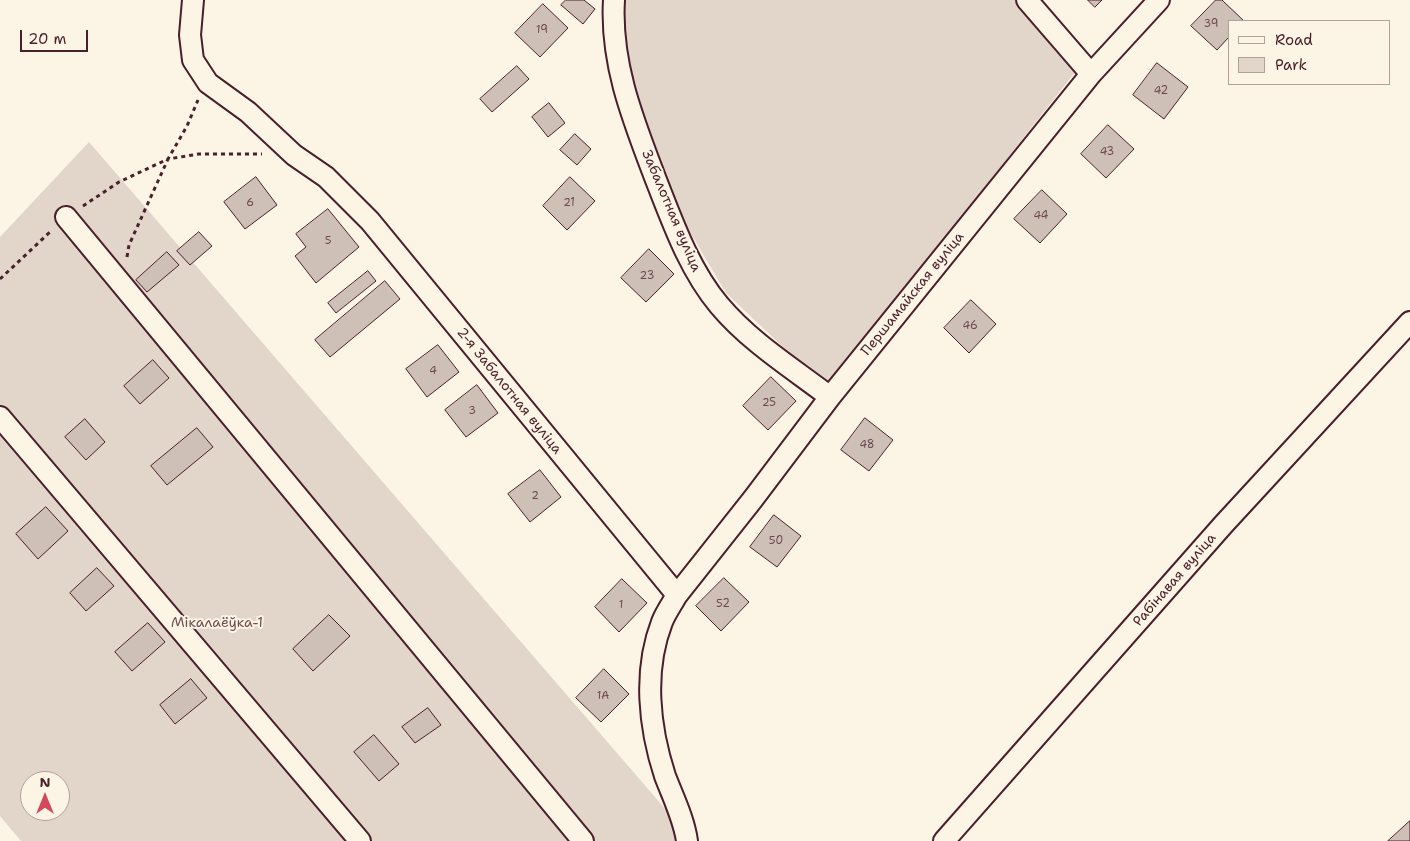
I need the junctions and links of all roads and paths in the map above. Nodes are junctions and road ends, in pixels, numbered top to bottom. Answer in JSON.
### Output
{"nodes":[{"id":1,"x":193,"y":0,"type":"edge"},
{"id":2,"x":614,"y":0,"type":"edge"},
{"id":3,"x":1028,"y":0,"type":"edge"},
{"id":4,"x":1159,"y":0,"type":"edge"},
{"id":5,"x":1091,"y":74,"type":"junction"},
{"id":6,"x":208,"y":83,"type":"junction"},
{"id":7,"x":294,"y":155,"type":"junction"},
{"id":8,"x":168,"y":159,"type":"junction"},
{"id":9,"x":66,"y":217,"type":"junction"},
{"id":10,"x":0,"y":279,"type":"edge"},
{"id":11,"x":124,"y":288,"type":"junction"},
{"id":12,"x":1410,"y":322,"type":"edge"},
{"id":13,"x":830,"y":397,"type":"junction"},
{"id":14,"x":0,"y":417,"type":"edge"},
{"id":15,"x":677,"y":595,"type":"junction"},
{"id":16,"x":360,"y":841,"type":"edge"},
{"id":17,"x":583,"y":841,"type":"edge"},
{"id":18,"x":687,"y":841,"type":"edge"},
{"id":19,"x":944,"y":841,"type":"edge"}],
"edges":[{"from":1,"to":6,"type":"street","name":"2-я Забалотная вуліца"},
{"from":2,"to":13,"type":"street","name":"Забалотная вуліца"},
{"from":3,"to":5,"type":"street"},
{"from":4,"to":5,"type":"street","name":"Першамайская вуліца"},
{"from":5,"to":13,"type":"street","name":"Першамайская вуліца"},
{"from":6,"to":7,"type":"street","name":"2-я Забалотная вуліца"},
{"from":6,"to":8,"type":"path"},
{"from":7,"to":8,"type":"path"},
{"from":7,"to":15,"type":"street","name":"2-я Забалотная вуліца"},
{"from":8,"to":9,"type":"path"},
{"from":8,"to":11,"type":"path"},
{"from":9,"to":10,"type":"path"},
{"from":9,"to":11,"type":"street"},
{"from":11,"to":17,"type":"street"},
{"from":12,"to":19,"type":"street","name":"Рабінавая вуліца"},
{"from":13,"to":15,"type":"street","name":"Першамайская вуліца"},
{"from":14,"to":16,"type":"street"},
{"from":15,"to":18,"type":"street"}]}
